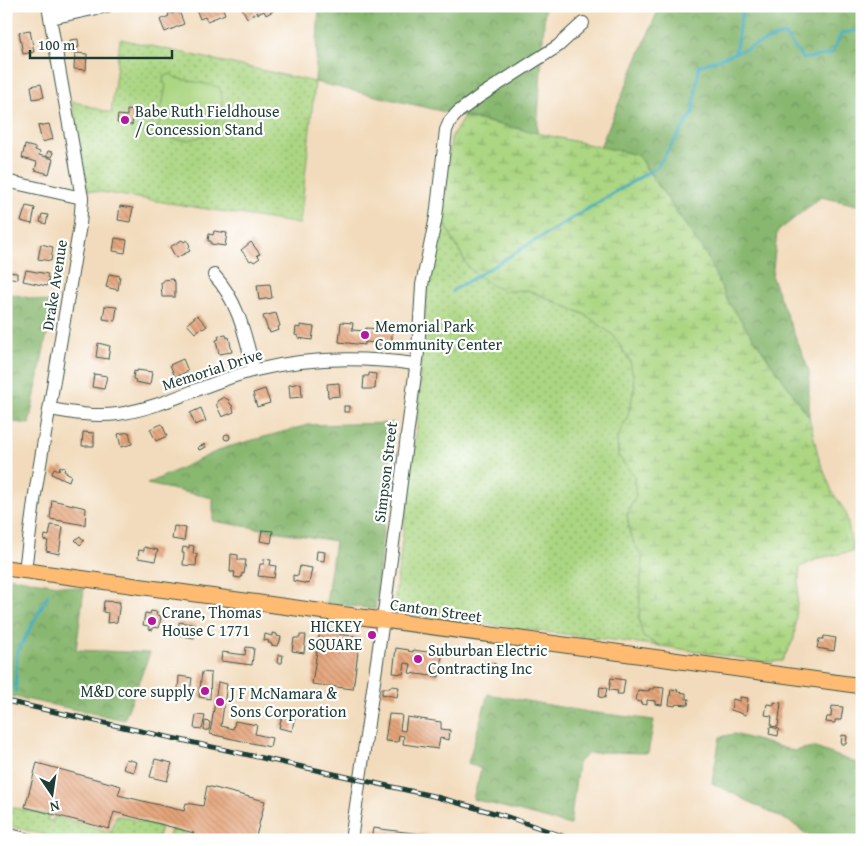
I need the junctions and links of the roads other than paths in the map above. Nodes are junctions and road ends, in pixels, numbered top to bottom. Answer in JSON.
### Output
{"nodes":[{"id":1,"x":107,"y":6,"type":"edge"},
{"id":2,"x":49,"y":12,"type":"edge"},
{"id":3,"x":583,"y":23,"type":"dead end"},
{"id":4,"x":6,"y":181,"type":"edge"},
{"id":5,"x":82,"y":198,"type":"junction"},
{"id":6,"x":214,"y":275,"type":"dead end"},
{"id":7,"x":415,"y":364,"type":"junction"},
{"id":8,"x":254,"y":370,"type":"junction"},
{"id":9,"x":50,"y":409,"type":"junction"},
{"id":10,"x":6,"y":568,"type":"edge"},
{"id":11,"x":25,"y":570,"type":"junction"},
{"id":12,"x":383,"y":620,"type":"junction"},
{"id":13,"x":862,"y":686,"type":"edge"},
{"id":14,"x":6,"y":834,"type":"edge"},
{"id":15,"x":30,"y":840,"type":"edge"},
{"id":16,"x":351,"y":840,"type":"edge"}],
"edges":[{"from":1,"to":2,"type":"street"},
{"from":2,"to":5,"type":"street","name":"Drake Avenue"},
{"from":3,"to":7,"type":"street","name":"Simpson Street"},
{"from":4,"to":5,"type":"street"},
{"from":5,"to":9,"type":"street","name":"Drake Avenue"},
{"from":6,"to":8,"type":"street"},
{"from":7,"to":8,"type":"street","name":"Memorial Drive"},
{"from":7,"to":12,"type":"street","name":"Simpson Street"},
{"from":8,"to":9,"type":"street","name":"Memorial Drive"},
{"from":9,"to":11,"type":"street","name":"Drake Avenue"},
{"from":10,"to":11,"type":"main road","name":"Canton Street"},
{"from":11,"to":12,"type":"main road","name":"Canton Street"},
{"from":12,"to":13,"type":"main road","name":"Canton Street"},
{"from":12,"to":16,"type":"street","name":"Simpson Street"},
{"from":14,"to":15,"type":"street"}]}
